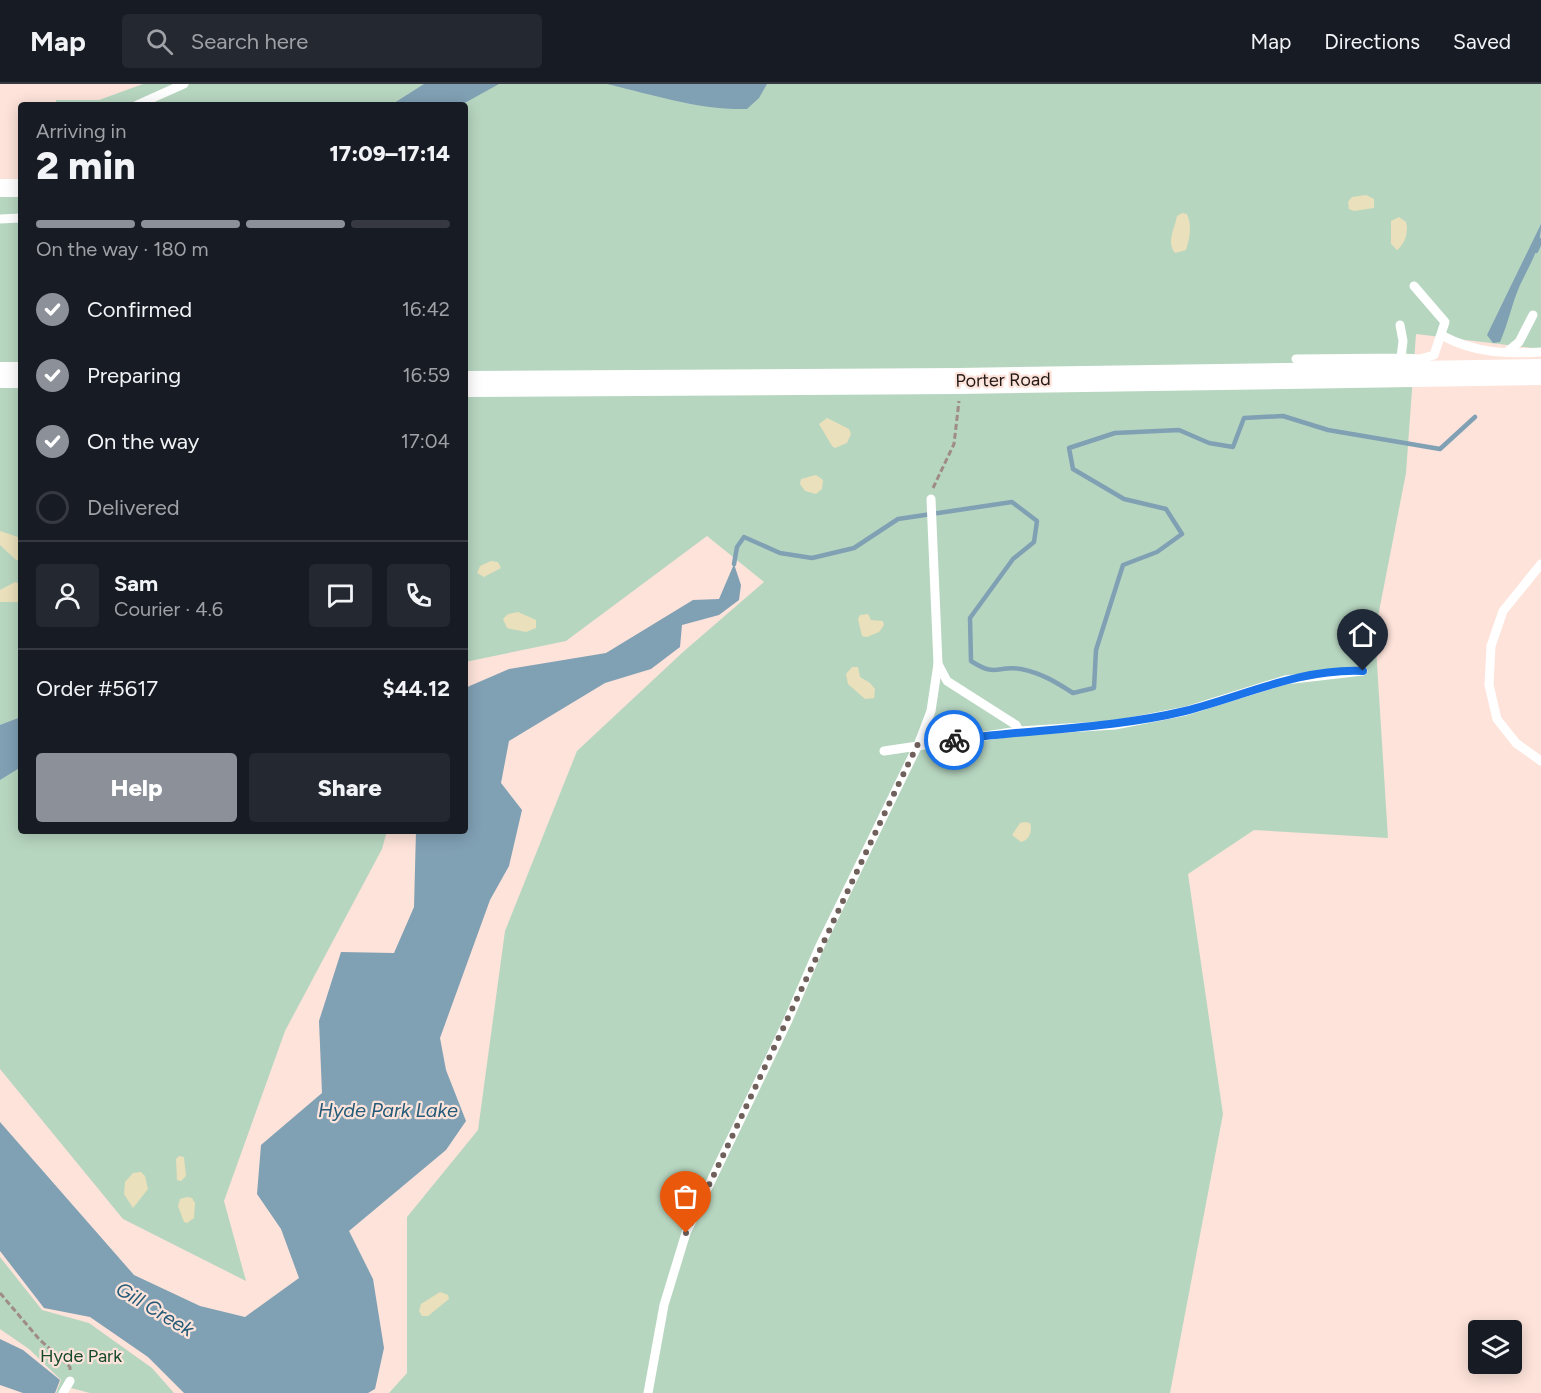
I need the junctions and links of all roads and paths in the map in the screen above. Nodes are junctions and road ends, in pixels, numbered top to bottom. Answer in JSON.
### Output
{"nodes":[{"id":1,"x":184,"y":84,"type":"edge"},
{"id":2,"x":144,"y":102,"type":"edge"},
{"id":3,"x":0,"y":188,"type":"edge"},
{"id":4,"x":18,"y":188,"type":"edge"},
{"id":5,"x":18,"y":218,"type":"edge"},
{"id":6,"x":0,"y":219,"type":"edge"},
{"id":7,"x":1414,"y":286,"type":"dead end"},
{"id":8,"x":1533,"y":315,"type":"dead end"},
{"id":9,"x":1400,"y":325,"type":"dead end"},
{"id":10,"x":1443,"y":336,"type":"junction"},
{"id":11,"x":1541,"y":351,"type":"edge"},
{"id":12,"x":1508,"y":352,"type":"junction"},
{"id":13,"x":1401,"y":357,"type":"junction"},
{"id":14,"x":1296,"y":359,"type":"dead end"},
{"id":15,"x":1541,"y":372,"type":"edge"},
{"id":16,"x":0,"y":375,"type":"edge"},
{"id":17,"x":18,"y":375,"type":"edge"},
{"id":18,"x":958,"y":381,"type":"junction"},
{"id":19,"x":468,"y":384,"type":"edge"},
{"id":20,"x":930,"y":499,"type":"joint"},
{"id":21,"x":1541,"y":564,"type":"edge"},
{"id":22,"x":938,"y":664,"type":"junction"},
{"id":23,"x":1363,"y":671,"type":"dead end"},
{"id":24,"x":1019,"y":731,"type":"junction"},
{"id":25,"x":918,"y":744,"type":"junction"},
{"id":26,"x":884,"y":752,"type":"dead end"},
{"id":27,"x":1541,"y":761,"type":"edge"},
{"id":28,"x":0,"y":1293,"type":"edge"},
{"id":29,"x":70,"y":1381,"type":"joint"},
{"id":30,"x":63,"y":1393,"type":"edge"},
{"id":31,"x":648,"y":1393,"type":"edge"}],
"edges":[{"from":1,"to":2,"type":"lane"},
{"from":3,"to":4,"type":"street"},
{"from":5,"to":6,"type":"lane"},
{"from":7,"to":10,"type":"lane"},
{"from":8,"to":12,"type":"lane"},
{"from":9,"to":13,"type":"lane"},
{"from":10,"to":12,"type":"lane"},
{"from":10,"to":13,"type":"lane"},
{"from":11,"to":12,"type":"lane"},
{"from":13,"to":14,"type":"lane"},
{"from":15,"to":18,"type":"main road","name":"Porter Road"},
{"from":16,"to":17,"type":"main road"},
{"from":18,"to":19,"type":"main road","name":"Porter Road"},
{"from":18,"to":20,"type":"path"},
{"from":20,"to":22,"type":"lane"},
{"from":21,"to":27,"type":"lane"},
{"from":22,"to":24,"type":"lane"},
{"from":22,"to":25,"type":"lane"},
{"from":23,"to":24,"type":"lane"},
{"from":24,"to":25,"type":"lane"},
{"from":25,"to":26,"type":"lane"},
{"from":25,"to":31,"type":"lane"},
{"from":28,"to":29,"type":"path"},
{"from":29,"to":30,"type":"lane"}]}
